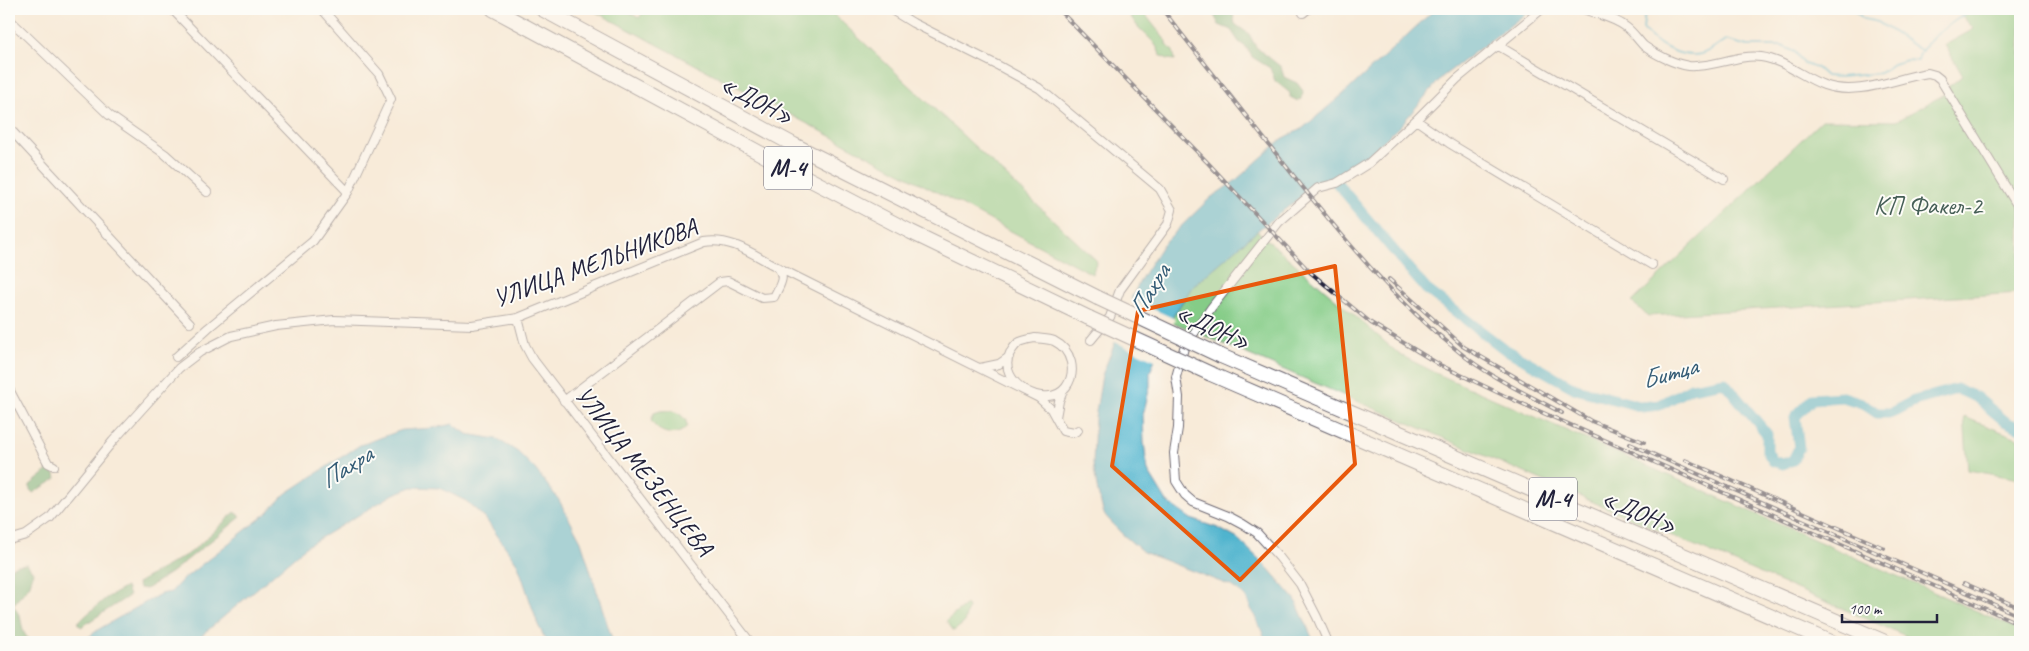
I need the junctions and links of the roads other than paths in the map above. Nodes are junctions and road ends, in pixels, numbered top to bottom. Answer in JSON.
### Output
{"nodes":[{"id":1,"x":172,"y":9,"type":"edge"},
{"id":2,"x":322,"y":9,"type":"edge"},
{"id":3,"x":493,"y":9,"type":"edge"},
{"id":4,"x":542,"y":9,"type":"edge"},
{"id":5,"x":890,"y":9,"type":"edge"},
{"id":6,"x":1542,"y":9,"type":"edge"},
{"id":7,"x":1584,"y":9,"type":"edge"},
{"id":8,"x":9,"y":19,"type":"edge"},
{"id":9,"x":1497,"y":45,"type":"junction"},
{"id":10,"x":1416,"y":120,"type":"junction"},
{"id":11,"x":9,"y":128,"type":"edge"},
{"id":12,"x":1724,"y":179,"type":"dead end"},
{"id":13,"x":347,"y":191,"type":"junction"},
{"id":14,"x":207,"y":192,"type":"dead end"},
{"id":15,"x":2020,"y":210,"type":"edge"},
{"id":16,"x":1652,"y":265,"type":"dead end"},
{"id":17,"x":777,"y":267,"type":"junction"},
{"id":18,"x":518,"y":318,"type":"junction"},
{"id":19,"x":190,"y":323,"type":"dead end"},
{"id":20,"x":1090,"y":340,"type":"dead end"},
{"id":21,"x":176,"y":357,"type":"dead end"},
{"id":22,"x":1008,"y":357,"type":"junction"},
{"id":23,"x":980,"y":368,"type":"junction"},
{"id":24,"x":9,"y":389,"type":"edge"},
{"id":25,"x":1025,"y":391,"type":"junction"},
{"id":26,"x":1063,"y":391,"type":"junction"},
{"id":27,"x":564,"y":401,"type":"junction"},
{"id":28,"x":1056,"y":417,"type":"junction"},
{"id":29,"x":1078,"y":430,"type":"dead end"},
{"id":30,"x":54,"y":466,"type":"dead end"},
{"id":31,"x":9,"y":540,"type":"edge"},
{"id":32,"x":750,"y":642,"type":"edge"},
{"id":33,"x":1328,"y":642,"type":"edge"},
{"id":34,"x":1830,"y":642,"type":"edge"},
{"id":35,"x":1885,"y":642,"type":"edge"}],
"edges":[{"from":1,"to":13,"type":"street"},
{"from":2,"to":13,"type":"street"},
{"from":3,"to":34,"type":"highway","name":"«ДОН»","number":"М-4","bridge":true},
{"from":4,"to":35,"type":"highway","name":"«ДОН»","number":"М-4","bridge":true},
{"from":5,"to":20,"type":"street"},
{"from":6,"to":9,"type":"street"},
{"from":7,"to":15,"type":"street"},
{"from":8,"to":14,"type":"street"},
{"from":9,"to":10,"type":"street"},
{"from":9,"to":12,"type":"street"},
{"from":10,"to":16,"type":"street"},
{"from":10,"to":33,"type":"street"},
{"from":11,"to":19,"type":"street"},
{"from":13,"to":21,"type":"street"},
{"from":17,"to":18,"type":"street","name":"УЛИЦА МЕЛЬНИКОВА"},
{"from":17,"to":23,"type":"street","name":"УЛИЦА МЕЛЬНИКОВА"},
{"from":17,"to":27,"type":"street"},
{"from":18,"to":27,"type":"street","name":"УЛИЦА МЕЗЕНЦЕВА"},
{"from":18,"to":31,"type":"street","name":"УЛИЦА МЕЛЬНИКОВА"},
{"from":22,"to":23,"type":"street"},
{"from":22,"to":25,"type":"street"},
{"from":22,"to":26,"type":"street"},
{"from":23,"to":25,"type":"street","name":"УЛИЦА МЕЛЬНИКОВА"},
{"from":24,"to":30,"type":"street"},
{"from":25,"to":26,"type":"street"},
{"from":25,"to":28,"type":"street"},
{"from":26,"to":28,"type":"street"},
{"from":27,"to":32,"type":"street","name":"УЛИЦА МЕЗЕНЦЕВА"},
{"from":28,"to":29,"type":"street"}]}
